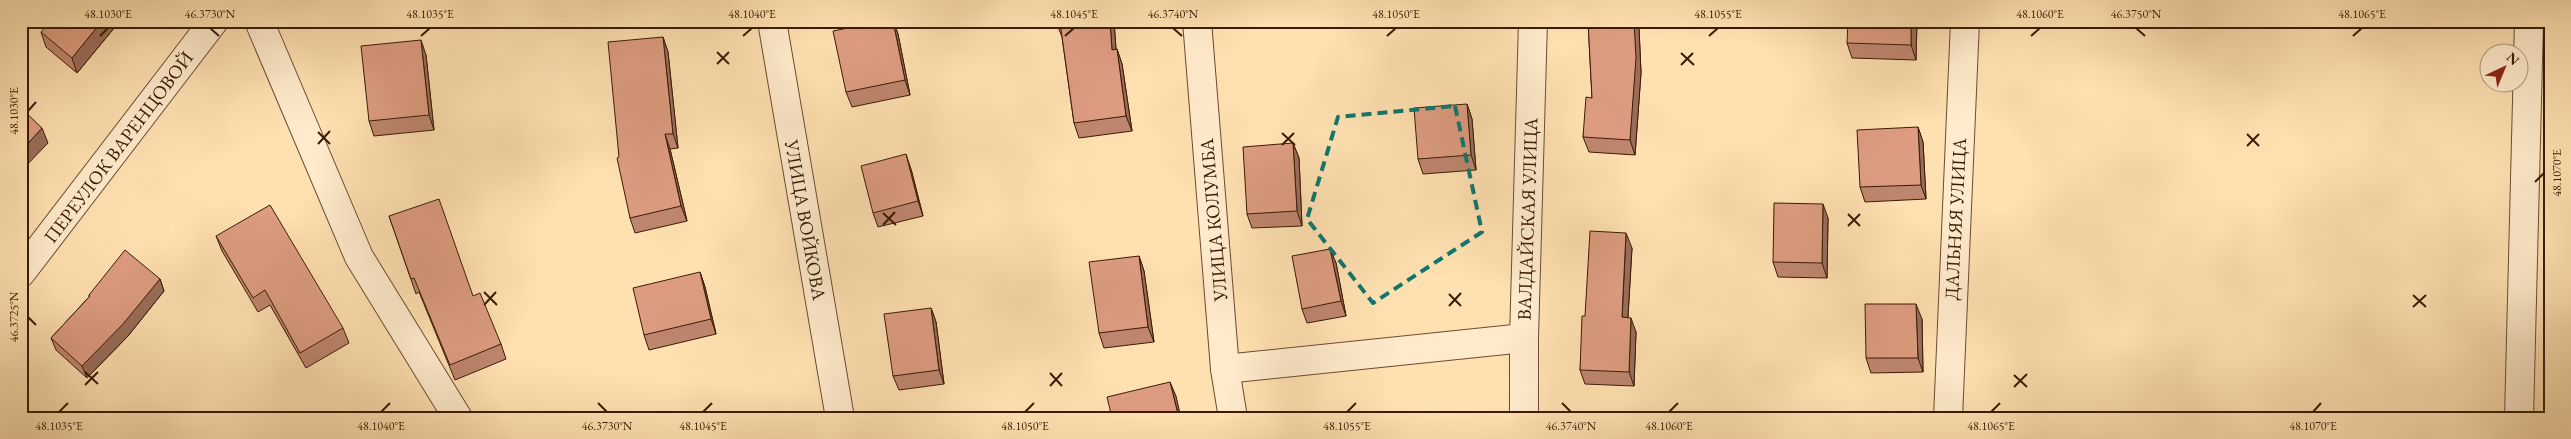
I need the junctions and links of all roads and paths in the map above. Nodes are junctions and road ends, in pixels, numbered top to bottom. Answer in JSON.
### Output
{"nodes":[{"id":1,"x":214,"y":21,"type":"edge"},
{"id":2,"x":259,"y":21,"type":"edge"},
{"id":3,"x":772,"y":21,"type":"edge"},
{"id":4,"x":1197,"y":21,"type":"edge"},
{"id":5,"x":1533,"y":21,"type":"edge"},
{"id":6,"x":1965,"y":21,"type":"edge"},
{"id":7,"x":2529,"y":21,"type":"edge"},
{"id":8,"x":21,"y":273,"type":"edge"},
{"id":9,"x":1524,"y":338,"type":"junction"},
{"id":10,"x":1225,"y":369,"type":"junction"},
{"id":11,"x":458,"y":418,"type":"edge"},
{"id":12,"x":840,"y":418,"type":"edge"},
{"id":13,"x":1233,"y":418,"type":"edge"},
{"id":14,"x":1524,"y":418,"type":"edge"},
{"id":15,"x":1948,"y":418,"type":"edge"},
{"id":16,"x":2519,"y":418,"type":"edge"}],
"edges":[{"from":1,"to":8,"type":"street","name":"ПЕРЕУЛОК ВАРЕНЦОВОЙ"},
{"from":2,"to":11,"type":"street"},
{"from":3,"to":12,"type":"street","name":"УЛИЦА ВОЙКОВА"},
{"from":4,"to":10,"type":"street","name":"УЛИЦА КОЛУМБА"},
{"from":5,"to":9,"type":"street","name":"ВАЛДАЙСКАЯ УЛИЦА"},
{"from":6,"to":15,"type":"street","name":"ДАЛЬНЯЯ УЛИЦА"},
{"from":7,"to":16,"type":"street"},
{"from":9,"to":10,"type":"street"},
{"from":9,"to":14,"type":"street","name":"ВАЛДАЙСКАЯ УЛИЦА"},
{"from":10,"to":13,"type":"street","name":"УЛИЦА КОЛУМБА"}]}
